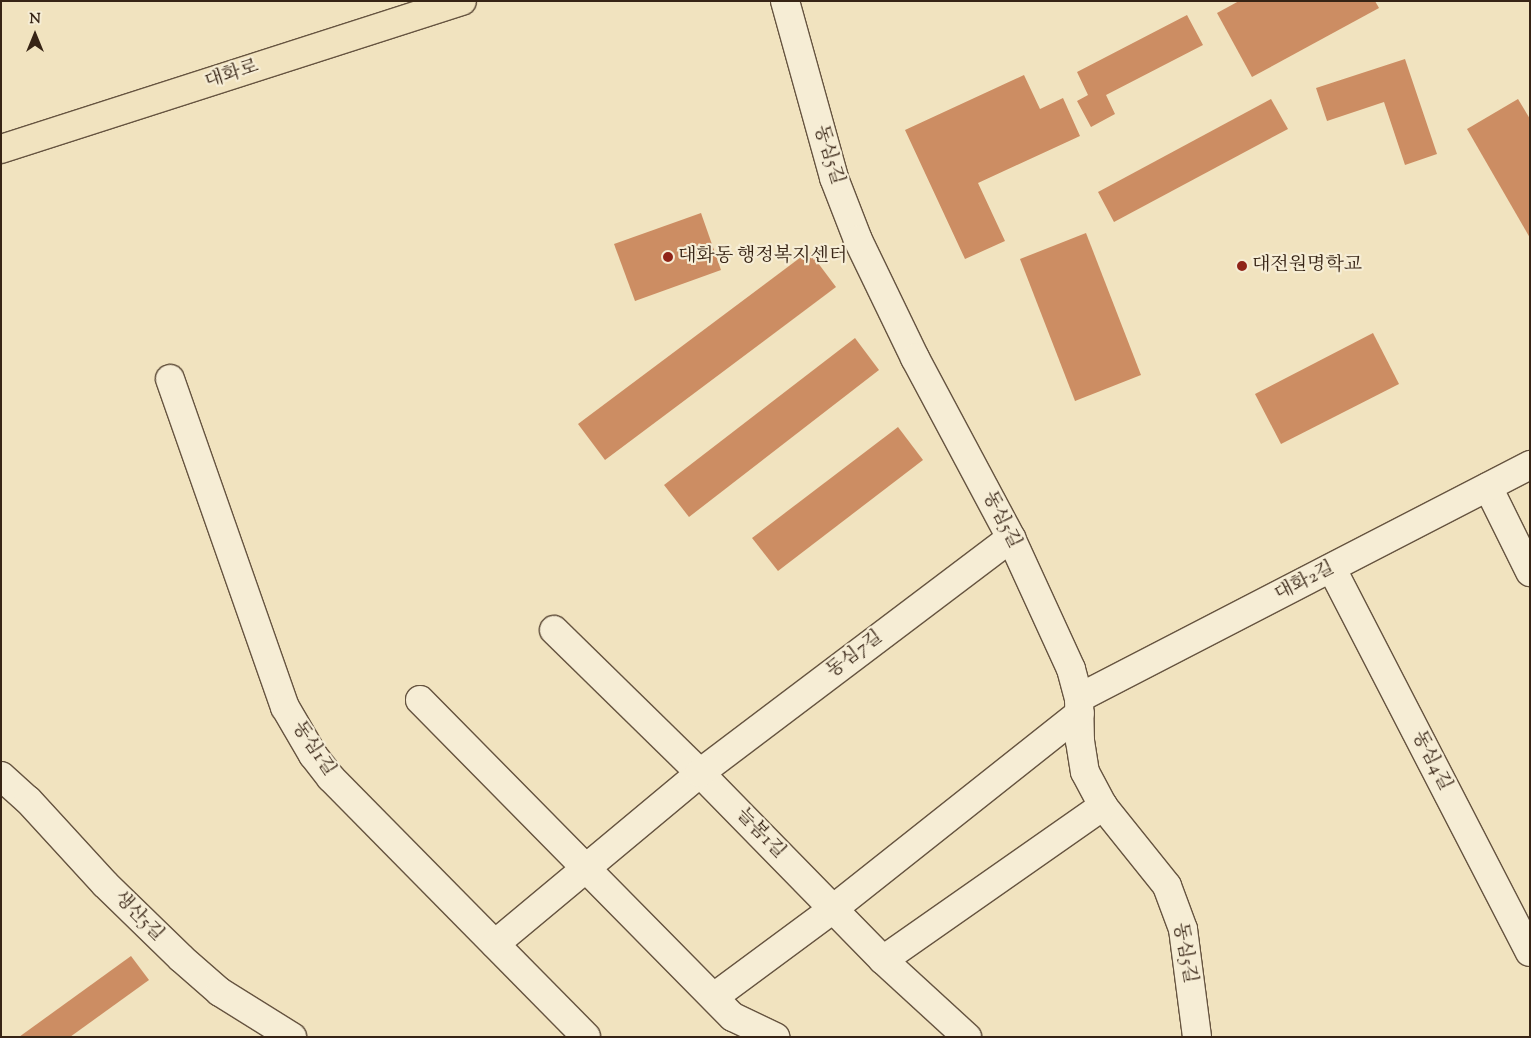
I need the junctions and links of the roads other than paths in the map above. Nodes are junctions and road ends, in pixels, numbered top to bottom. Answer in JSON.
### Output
{"nodes":[{"id":1,"x":462,"y":1,"type":"edge"},
{"id":2,"x":785,"y":1,"type":"edge"},
{"id":3,"x":1,"y":148,"type":"edge"},
{"id":4,"x":170,"y":379,"type":"dead end"},
{"id":5,"x":1530,"y":465,"type":"edge"},
{"id":6,"x":1488,"y":487,"type":"junction"},
{"id":7,"x":1011,"y":538,"type":"junction"},
{"id":8,"x":1332,"y":569,"type":"junction"},
{"id":9,"x":1530,"y":572,"type":"edge"},
{"id":10,"x":554,"y":630,"type":"dead end"},
{"id":11,"x":420,"y":700,"type":"dead end"},
{"id":12,"x":1079,"y":705,"type":"junction"},
{"id":13,"x":700,"y":773,"type":"junction"},
{"id":14,"x":1,"y":776,"type":"edge"},
{"id":15,"x":1103,"y":806,"type":"junction"},
{"id":16,"x":586,"y":868,"type":"junction"},
{"id":17,"x":833,"y":909,"type":"junction"},
{"id":18,"x":494,"y":944,"type":"junction"},
{"id":19,"x":1530,"y":952,"type":"edge"},
{"id":20,"x":883,"y":960,"type":"junction"},
{"id":21,"x":714,"y":997,"type":"junction"},
{"id":22,"x":292,"y":1037,"type":"edge"},
{"id":23,"x":586,"y":1037,"type":"edge"},
{"id":24,"x":775,"y":1037,"type":"edge"},
{"id":25,"x":966,"y":1037,"type":"edge"},
{"id":26,"x":1197,"y":1037,"type":"edge"}],
"edges":[{"from":1,"to":3,"type":"main road","name":"대화로"},
{"from":2,"to":7,"type":"street","name":"동심5길"},
{"from":4,"to":18,"type":"street","name":"동심1길"},
{"from":5,"to":6,"type":"street","name":"대화2길"},
{"from":6,"to":8,"type":"street","name":"대화2길"},
{"from":6,"to":9,"type":"street"},
{"from":7,"to":12,"type":"street","name":"동심5길"},
{"from":7,"to":13,"type":"street","name":"동심7길"},
{"from":8,"to":12,"type":"street","name":"대화2길"},
{"from":8,"to":19,"type":"street","name":"동심4길"},
{"from":10,"to":13,"type":"street","name":"늘봄1길"},
{"from":11,"to":16,"type":"street"},
{"from":12,"to":15,"type":"street","name":"동심5길"},
{"from":12,"to":17,"type":"street","name":"대화2길"},
{"from":13,"to":16,"type":"street","name":"동심7길"},
{"from":13,"to":17,"type":"street","name":"늘봄1길"},
{"from":14,"to":22,"type":"street","name":"생산5길"},
{"from":15,"to":20,"type":"street"},
{"from":15,"to":26,"type":"street","name":"동심5길"},
{"from":16,"to":18,"type":"street","name":"동심7길"},
{"from":16,"to":21,"type":"street"},
{"from":17,"to":20,"type":"street","name":"늘봄1길"},
{"from":17,"to":21,"type":"street","name":"대화2길"},
{"from":18,"to":23,"type":"street","name":"동심1길"},
{"from":20,"to":25,"type":"street","name":"늘봄1길"},
{"from":21,"to":24,"type":"street"}]}
